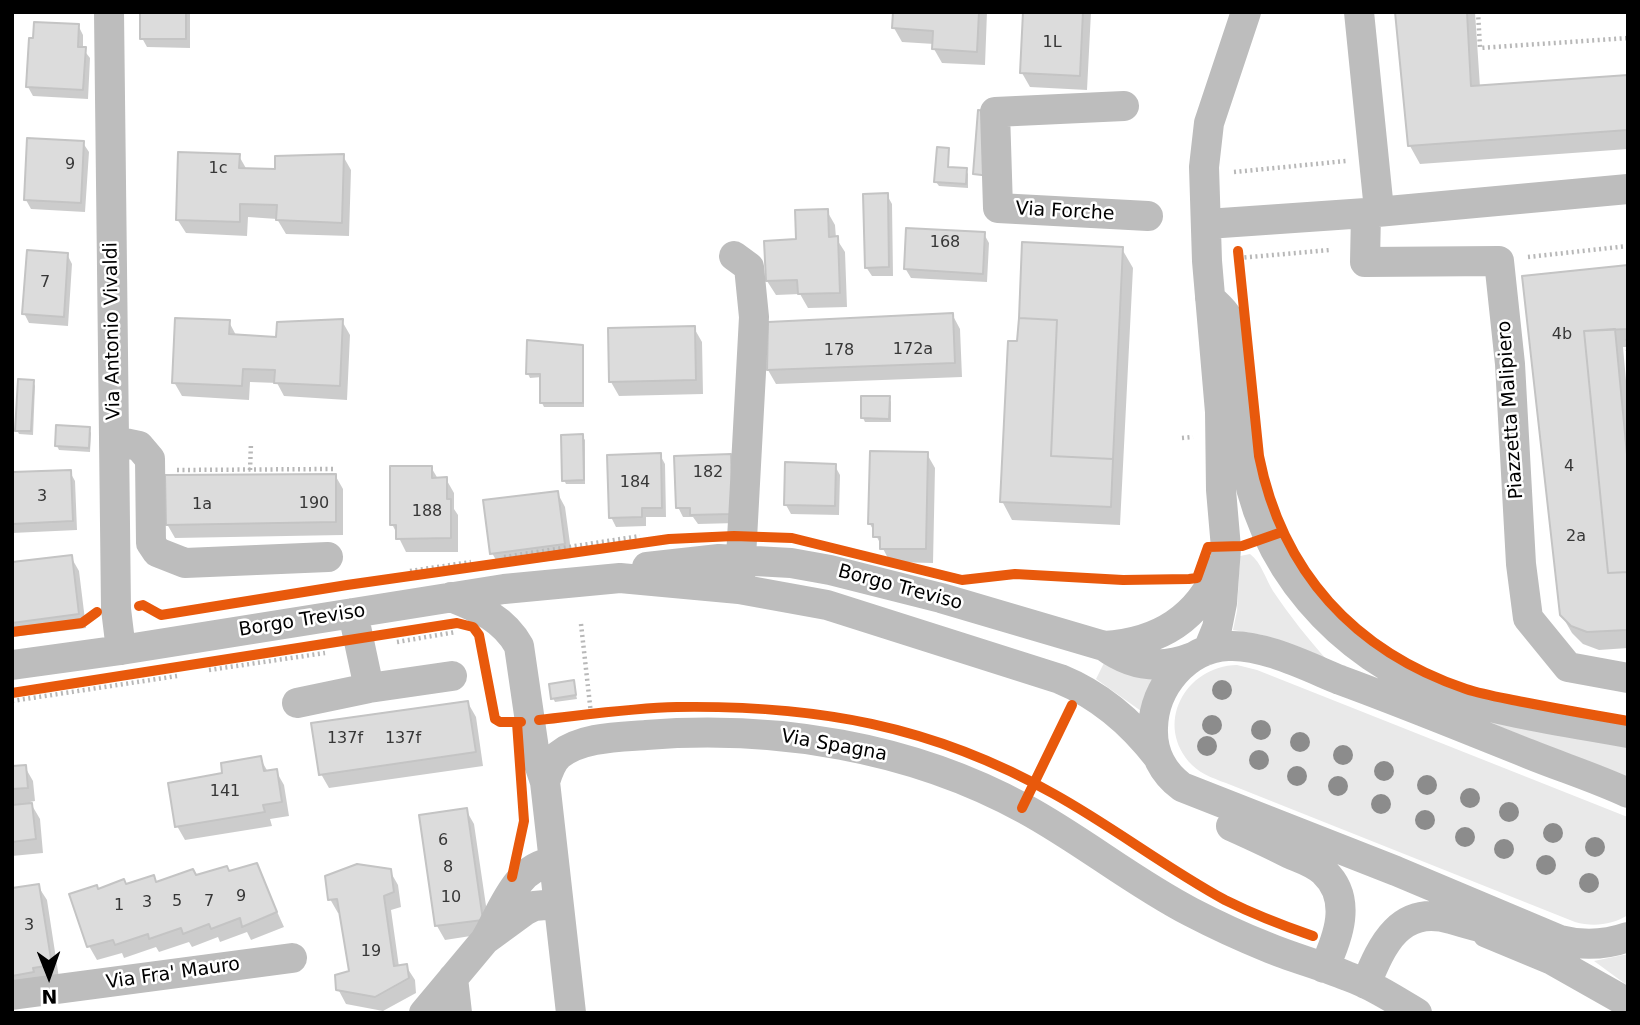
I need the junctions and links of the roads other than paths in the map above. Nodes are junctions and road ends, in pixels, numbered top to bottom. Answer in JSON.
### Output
{"nodes":[{"id":1,"x":109,"y":12,"type":"edge"},
{"id":2,"x":1246,"y":12,"type":"edge"},
{"id":3,"x":1359,"y":12,"type":"edge"},
{"id":4,"x":1124,"y":107,"type":"dead end"},
{"id":5,"x":1628,"y":189,"type":"edge"},
{"id":6,"x":1373,"y":211,"type":"junction"},
{"id":7,"x":1148,"y":216,"type":"dead end"},
{"id":8,"x":1207,"y":224,"type":"junction"},
{"id":9,"x":734,"y":256,"type":"dead end"},
{"id":10,"x":1210,"y":298,"type":"junction"},
{"id":11,"x":1220,"y":412,"type":"junction"},
{"id":12,"x":115,"y":441,"type":"junction"},
{"id":13,"x":1226,"y":548,"type":"junction"},
{"id":14,"x":328,"y":557,"type":"dead end"},
{"id":15,"x":742,"y":559,"type":"junction"},
{"id":16,"x":449,"y":578,"type":"junction"},
{"id":17,"x":592,"y":579,"type":"junction"},
{"id":18,"x":739,"y":589,"type":"junction"},
{"id":19,"x":355,"y":626,"type":"junction"},
{"id":20,"x":1104,"y":646,"type":"junction"},
{"id":21,"x":121,"y":650,"type":"junction"},
{"id":22,"x":1203,"y":652,"type":"junction"},
{"id":23,"x":12,"y":665,"type":"edge"},
{"id":24,"x":452,"y":676,"type":"dead end"},
{"id":25,"x":1628,"y":678,"type":"edge"},
{"id":26,"x":369,"y":688,"type":"junction"},
{"id":27,"x":1389,"y":698,"type":"junction"},
{"id":28,"x":297,"y":703,"type":"dead end"},
{"id":29,"x":1628,"y":733,"type":"edge"},
{"id":30,"x":1158,"y":757,"type":"junction"},
{"id":31,"x":545,"y":782,"type":"junction"},
{"id":32,"x":1182,"y":787,"type":"junction"},
{"id":33,"x":1628,"y":793,"type":"edge"},
{"id":34,"x":552,"y":862,"type":"junction"},
{"id":35,"x":557,"y":904,"type":"junction"},
{"id":36,"x":1474,"y":927,"type":"junction"},
{"id":37,"x":1537,"y":930,"type":"junction"},
{"id":38,"x":1628,"y":937,"type":"edge"},
{"id":39,"x":485,"y":940,"type":"junction"},
{"id":40,"x":292,"y":958,"type":"dead end"},
{"id":41,"x":1324,"y":968,"type":"junction"},
{"id":42,"x":453,"y":978,"type":"junction"},
{"id":43,"x":1366,"y":984,"type":"junction"},
{"id":44,"x":12,"y":995,"type":"edge"},
{"id":45,"x":1628,"y":1003,"type":"edge"},
{"id":46,"x":424,"y":1013,"type":"edge"},
{"id":47,"x":457,"y":1013,"type":"edge"},
{"id":48,"x":571,"y":1013,"type":"edge"},
{"id":49,"x":1417,"y":1013,"type":"edge"}],
"edges":[{"from":1,"to":12,"type":"street","name":"Via Antonio Vivaldi"},
{"from":2,"to":8,"type":"street"},
{"from":3,"to":6,"type":"street"},
{"from":4,"to":7,"type":"street","name":"Via Forche"},
{"from":5,"to":6,"type":"street"},
{"from":6,"to":8,"type":"street"},
{"from":6,"to":25,"type":"street","name":"Piazzetta Malipiero"},
{"from":8,"to":10,"type":"street"},
{"from":9,"to":15,"type":"street"},
{"from":10,"to":11,"type":"street"},
{"from":10,"to":29,"type":"street"},
{"from":11,"to":13,"type":"street"},
{"from":11,"to":27,"type":"street"},
{"from":12,"to":14,"type":"street"},
{"from":12,"to":21,"type":"street","name":"Via Antonio Vivaldi"},
{"from":13,"to":20,"type":"street"},
{"from":13,"to":22,"type":"street"},
{"from":15,"to":17,"type":"street","name":"Borgo Treviso"},
{"from":15,"to":18,"type":"street"},
{"from":15,"to":20,"type":"street","name":"Borgo Treviso"},
{"from":16,"to":17,"type":"street","name":"Borgo Treviso"},
{"from":16,"to":19,"type":"street","name":"Borgo Treviso"},
{"from":16,"to":31,"type":"street"},
{"from":17,"to":18,"type":"street","name":"Borgo Treviso"},
{"from":18,"to":30,"type":"street","name":"Borgo Treviso"},
{"from":19,"to":21,"type":"street","name":"Borgo Treviso"},
{"from":19,"to":26,"type":"street"},
{"from":20,"to":22,"type":"street","name":"Borgo Treviso"},
{"from":21,"to":23,"type":"street","name":"Borgo Treviso"},
{"from":22,"to":27,"type":"street","name":"Borgo Treviso"},
{"from":22,"to":30,"type":"street"},
{"from":24,"to":26,"type":"street"},
{"from":26,"to":28,"type":"street"},
{"from":27,"to":33,"type":"street","name":"Borgo Treviso"},
{"from":30,"to":32,"type":"street","name":"Borgo Treviso"},
{"from":31,"to":34,"type":"street"},
{"from":31,"to":41,"type":"street","name":"Via Spagna"},
{"from":32,"to":37,"type":"street"},
{"from":32,"to":41,"type":"street"},
{"from":34,"to":35,"type":"street"},
{"from":34,"to":39,"type":"street"},
{"from":35,"to":39,"type":"street"},
{"from":35,"to":48,"type":"street"},
{"from":36,"to":37,"type":"street"},
{"from":36,"to":43,"type":"street"},
{"from":36,"to":45,"type":"street"},
{"from":37,"to":38,"type":"street"},
{"from":37,"to":45,"type":"street"},
{"from":39,"to":42,"type":"street"},
{"from":40,"to":44,"type":"street","name":"Via Fra' Mauro"},
{"from":41,"to":43,"type":"street","name":"Via Spagna"},
{"from":42,"to":46,"type":"street"},
{"from":42,"to":47,"type":"street"},
{"from":43,"to":49,"type":"street","name":"Via Spagna"}]}
